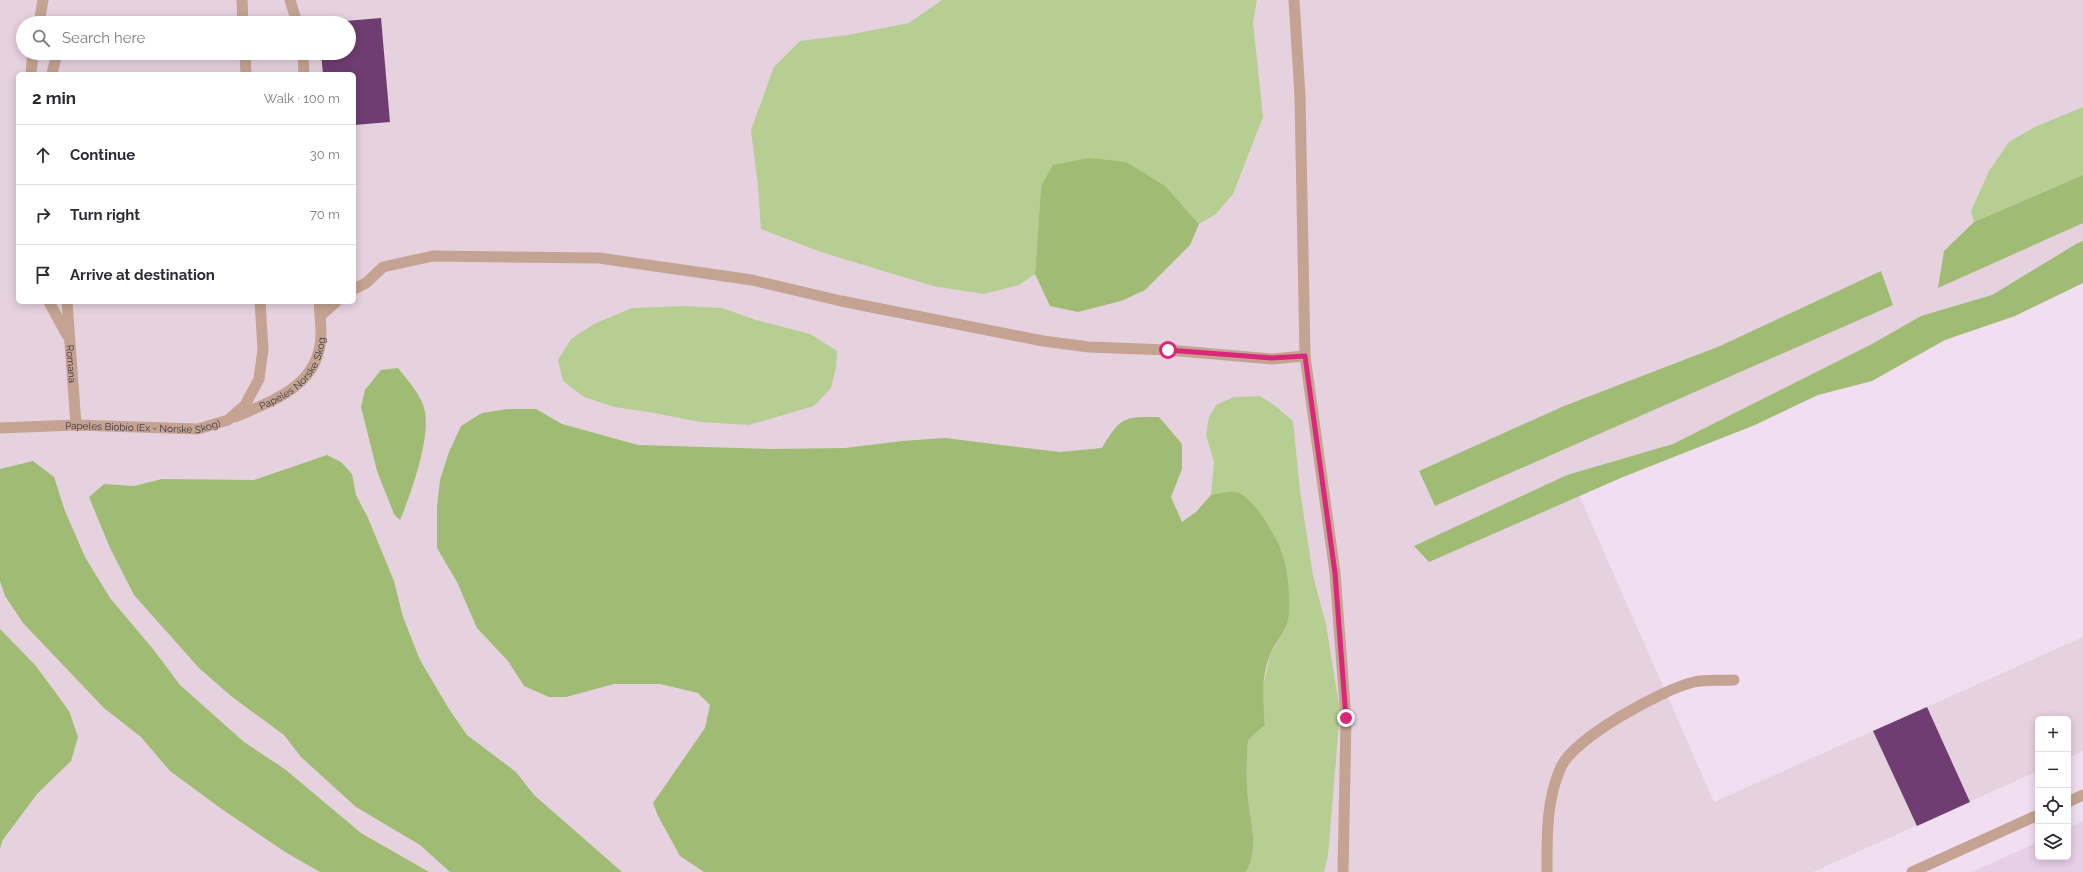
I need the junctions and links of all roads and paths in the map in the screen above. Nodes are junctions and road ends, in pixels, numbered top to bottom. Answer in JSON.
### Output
{"nodes":[{"id":1,"x":43,"y":0,"type":"edge"},
{"id":2,"x":242,"y":0,"type":"edge"},
{"id":3,"x":290,"y":0,"type":"edge"},
{"id":4,"x":1294,"y":0,"type":"edge"},
{"id":5,"x":40,"y":16,"type":"edge"},
{"id":6,"x":243,"y":16,"type":"edge"},
{"id":7,"x":295,"y":16,"type":"edge"},
{"id":8,"x":33,"y":60,"type":"edge"},
{"id":9,"x":55,"y":60,"type":"edge"},
{"id":10,"x":245,"y":60,"type":"edge"},
{"id":11,"x":303,"y":60,"type":"edge"},
{"id":12,"x":31,"y":72,"type":"edge"},
{"id":13,"x":52,"y":72,"type":"edge"},
{"id":14,"x":246,"y":72,"type":"edge"},
{"id":15,"x":304,"y":72,"type":"edge"},
{"id":16,"x":356,"y":288,"type":"edge"},
{"id":17,"x":50,"y":304,"type":"edge"},
{"id":18,"x":67,"y":304,"type":"edge"},
{"id":19,"x":260,"y":304,"type":"edge"},
{"id":20,"x":319,"y":304,"type":"edge"},
{"id":21,"x":334,"y":304,"type":"edge"},
{"id":22,"x":320,"y":316,"type":"junction"},
{"id":23,"x":69,"y":339,"type":"junction"},
{"id":24,"x":1305,"y":356,"type":"junction"},
{"id":25,"x":228,"y":420,"type":"junction"},
{"id":26,"x":76,"y":425,"type":"junction"},
{"id":27,"x":0,"y":428,"type":"edge"},
{"id":28,"x":1734,"y":680,"type":"dead end"},
{"id":29,"x":2083,"y":795,"type":"edge"},
{"id":30,"x":2071,"y":801,"type":"edge"},
{"id":31,"x":2035,"y":816,"type":"edge"},
{"id":32,"x":1343,"y":872,"type":"edge"},
{"id":33,"x":1547,"y":872,"type":"edge"},
{"id":34,"x":1912,"y":872,"type":"edge"}],
"edges":[{"from":1,"to":5,"type":"lane"},
{"from":2,"to":6,"type":"lane"},
{"from":3,"to":7,"type":"lane"},
{"from":4,"to":24,"type":"lane"},
{"from":8,"to":12,"type":"lane"},
{"from":9,"to":13,"type":"lane"},
{"from":10,"to":14,"type":"lane"},
{"from":11,"to":15,"type":"lane"},
{"from":16,"to":24,"type":"lane"},
{"from":17,"to":23,"type":"lane"},
{"from":18,"to":23,"type":"lane","name":"Romana"},
{"from":19,"to":25,"type":"lane","name":"Papeles Biobío (Ex - Norske Skog)"},
{"from":20,"to":22,"type":"lane","name":"Papeles Norske Skog"},
{"from":21,"to":22,"type":"lane"},
{"from":22,"to":25,"type":"lane","name":"Papeles Norske Skog"},
{"from":23,"to":26,"type":"lane","name":"Romana"},
{"from":24,"to":32,"type":"lane"},
{"from":25,"to":26,"type":"lane","name":"Papeles Biobío (Ex - Norske Skog)"},
{"from":26,"to":27,"type":"lane","name":"Papeles Biobío (Ex - Norske Skog)"},
{"from":28,"to":33,"type":"lane"},
{"from":29,"to":30,"type":"lane"},
{"from":31,"to":34,"type":"lane"}]}
